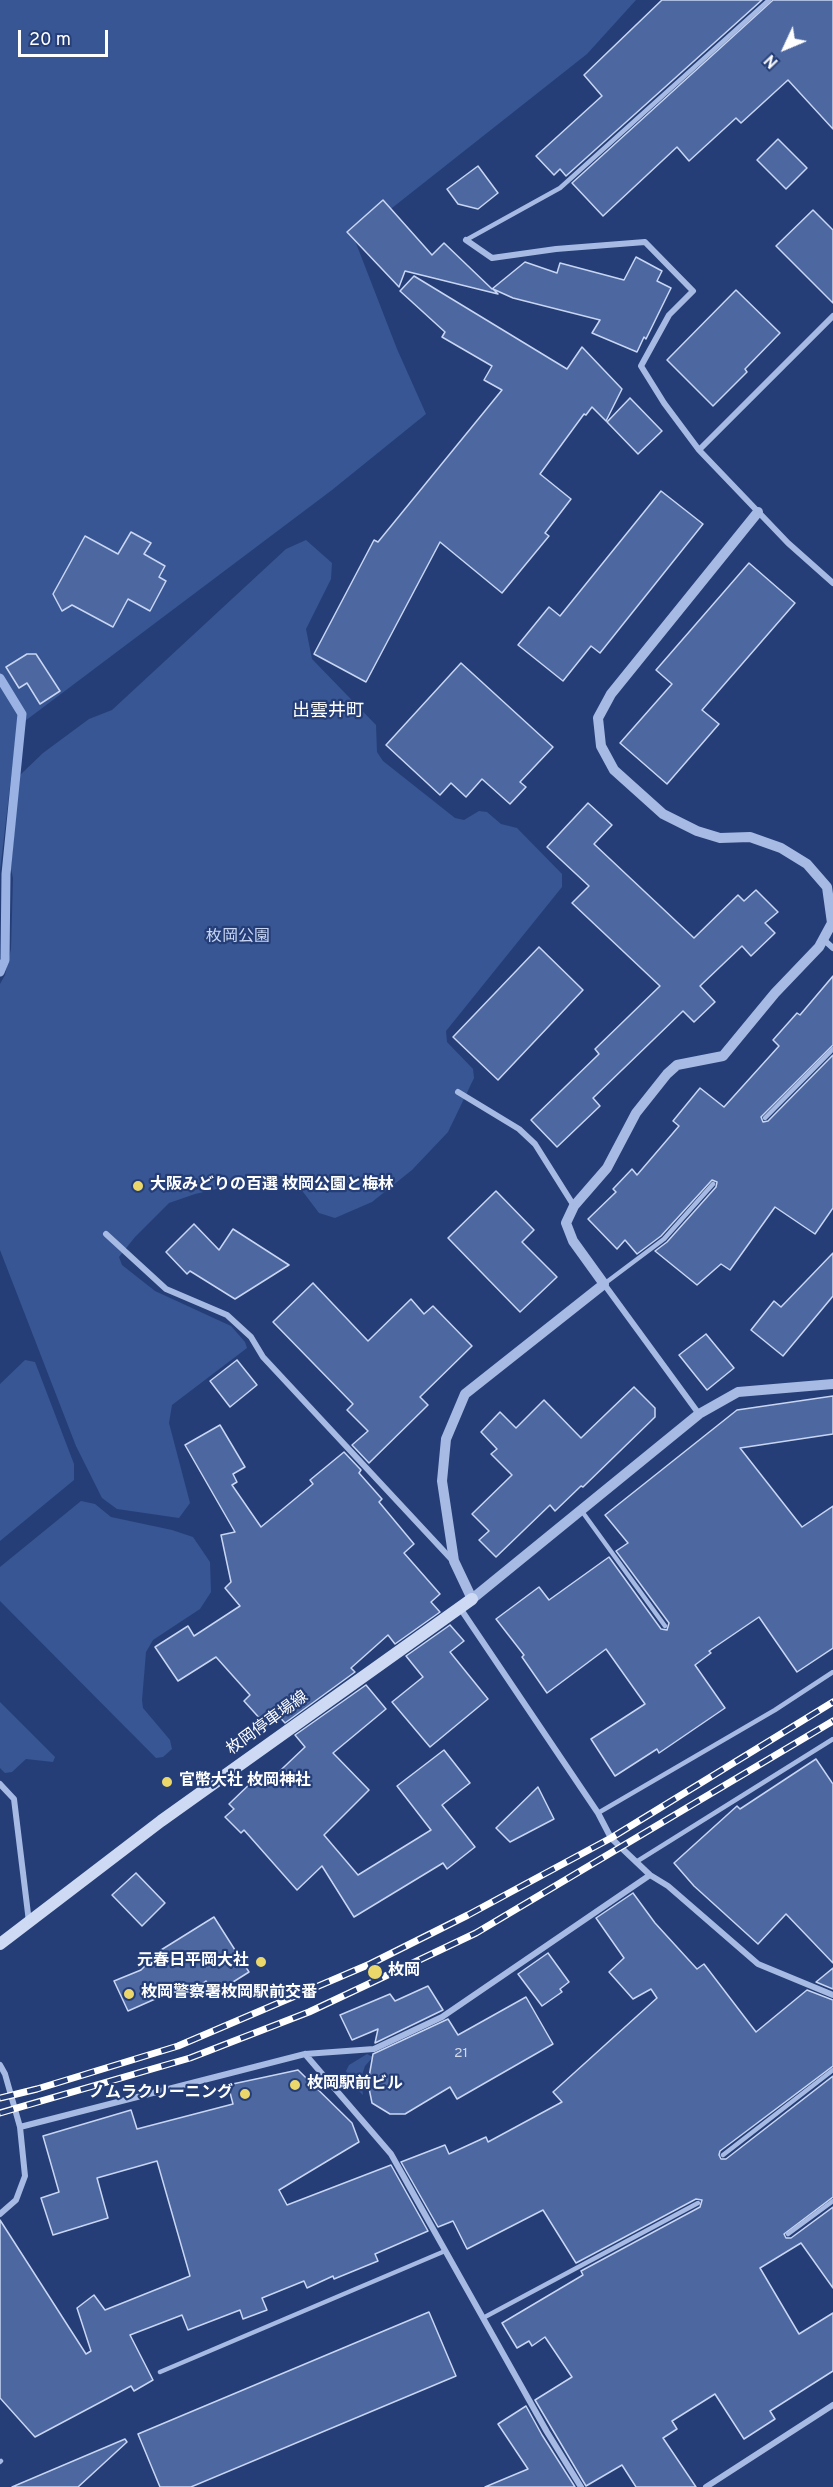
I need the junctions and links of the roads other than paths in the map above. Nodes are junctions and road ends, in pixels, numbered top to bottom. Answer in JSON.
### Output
{"nodes":[{"id":1,"x":769,"y":0,"type":"edge"},
{"id":2,"x":466,"y":240,"type":"joint"},
{"id":3,"x":833,"y":316,"type":"edge"},
{"id":4,"x":699,"y":450,"type":"junction"},
{"id":5,"x":758,"y":512,"type":"junction"},
{"id":6,"x":833,"y":583,"type":"edge"},
{"id":7,"x":823,"y":939,"type":"junction"},
{"id":8,"x":833,"y":948,"type":"edge"},
{"id":9,"x":833,"y":1049,"type":"edge"},
{"id":10,"x":458,"y":1092,"type":"dead end"},
{"id":11,"x":765,"y":1118,"type":"dead end"},
{"id":12,"x":713,"y":1184,"type":"dead end"},
{"id":13,"x":574,"y":1206,"type":"junction"},
{"id":14,"x":106,"y":1234,"type":"dead end"},
{"id":15,"x":604,"y":1284,"type":"junction"},
{"id":16,"x":833,"y":1384,"type":"edge"},
{"id":17,"x":699,"y":1414,"type":"junction"},
{"id":18,"x":581,"y":1510,"type":"junction"},
{"id":19,"x":454,"y":1561,"type":"junction"},
{"id":20,"x":472,"y":1599,"type":"junction"},
{"id":21,"x":459,"y":1607,"type":"junction"},
{"id":22,"x":665,"y":1626,"type":"dead end"},
{"id":23,"x":833,"y":1672,"type":"edge"},
{"id":24,"x":833,"y":1739,"type":"edge"},
{"id":25,"x":0,"y":1784,"type":"edge"},
{"id":26,"x":598,"y":1813,"type":"junction"},
{"id":27,"x":636,"y":1862,"type":"junction"},
{"id":28,"x":650,"y":1875,"type":"junction"},
{"id":29,"x":29,"y":1922,"type":"junction"},
{"id":30,"x":0,"y":1944,"type":"edge"},
{"id":31,"x":833,"y":1995,"type":"edge"},
{"id":32,"x":305,"y":2054,"type":"junction"},
{"id":33,"x":0,"y":2066,"type":"edge"},
{"id":34,"x":833,"y":2070,"type":"edge"},
{"id":35,"x":20,"y":2127,"type":"junction"},
{"id":36,"x":723,"y":2155,"type":"dead end"},
{"id":37,"x":833,"y":2201,"type":"edge"},
{"id":38,"x":698,"y":2203,"type":"dead end"},
{"id":39,"x":0,"y":2214,"type":"edge"},
{"id":40,"x":789,"y":2234,"type":"dead end"},
{"id":41,"x":445,"y":2251,"type":"junction"},
{"id":42,"x":483,"y":2318,"type":"junction"},
{"id":43,"x":160,"y":2372,"type":"dead end"},
{"id":44,"x":833,"y":2405,"type":"edge"},
{"id":45,"x":581,"y":2487,"type":"edge"},
{"id":46,"x":706,"y":2487,"type":"edge"}],
"edges":[{"from":1,"to":2,"type":"lane"},
{"from":2,"to":4,"type":"street"},
{"from":3,"to":4,"type":"street"},
{"from":4,"to":5,"type":"street"},
{"from":5,"to":6,"type":"street"},
{"from":5,"to":7,"type":"street"},
{"from":7,"to":8,"type":"street"},
{"from":7,"to":13,"type":"street"},
{"from":9,"to":11,"type":"lane"},
{"from":10,"to":13,"type":"street"},
{"from":12,"to":15,"type":"lane"},
{"from":13,"to":15,"type":"street"},
{"from":14,"to":19,"type":"street"},
{"from":15,"to":17,"type":"street"},
{"from":15,"to":19,"type":"street"},
{"from":16,"to":17,"type":"street"},
{"from":17,"to":18,"type":"street"},
{"from":18,"to":20,"type":"street"},
{"from":18,"to":22,"type":"lane"},
{"from":19,"to":20,"type":"street"},
{"from":20,"to":21,"type":"main road","name":"枚岡停車場線"},
{"from":21,"to":26,"type":"street"},
{"from":21,"to":29,"type":"main road","name":"枚岡停車場線"},
{"from":23,"to":26,"type":"lane"},
{"from":24,"to":27,"type":"lane"},
{"from":25,"to":29,"type":"street"},
{"from":26,"to":27,"type":"street"},
{"from":27,"to":28,"type":"street"},
{"from":28,"to":31,"type":"street"},
{"from":28,"to":32,"type":"street"},
{"from":29,"to":30,"type":"main road","name":"枚岡停車場線"},
{"from":32,"to":35,"type":"street"},
{"from":32,"to":41,"type":"street"},
{"from":33,"to":35,"type":"street"},
{"from":34,"to":36,"type":"lane"},
{"from":35,"to":39,"type":"street"},
{"from":37,"to":40,"type":"lane"},
{"from":38,"to":42,"type":"lane"},
{"from":41,"to":42,"type":"street"},
{"from":41,"to":43,"type":"lane"},
{"from":42,"to":45,"type":"street"},
{"from":44,"to":46,"type":"street"}]}
